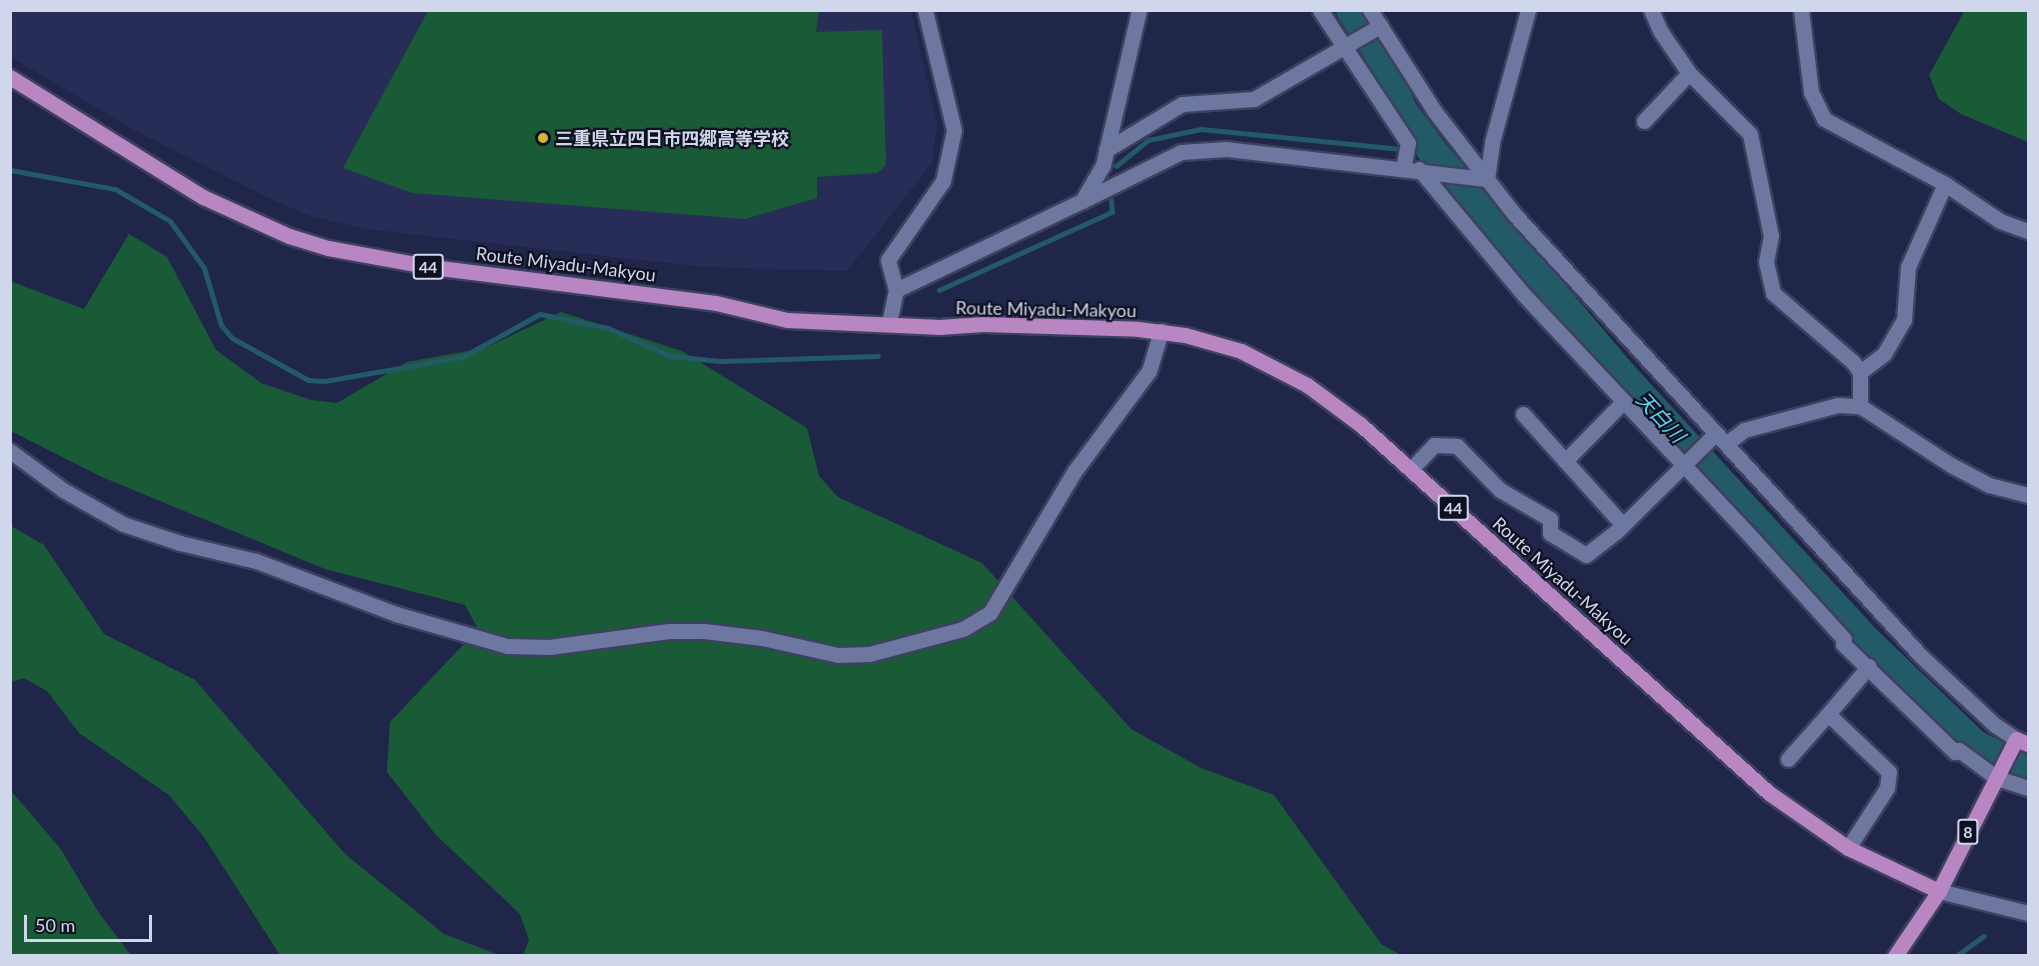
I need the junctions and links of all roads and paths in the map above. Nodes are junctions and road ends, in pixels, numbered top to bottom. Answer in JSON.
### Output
{"nodes":[{"id":1,"x":925,"y":10,"type":"edge"},
{"id":2,"x":1139,"y":10,"type":"edge"},
{"id":3,"x":1320,"y":10,"type":"edge"},
{"id":4,"x":1370,"y":10,"type":"edge"},
{"id":5,"x":1651,"y":10,"type":"edge"},
{"id":6,"x":1802,"y":10,"type":"edge"},
{"id":7,"x":1530,"y":11,"type":"edge"},
{"id":8,"x":1378,"y":28,"type":"junction"},
{"id":9,"x":1343,"y":47,"type":"junction"},
{"id":10,"x":1689,"y":73,"type":"junction"},
{"id":11,"x":10,"y":77,"type":"edge"},
{"id":12,"x":1644,"y":121,"type":"dead end"},
{"id":13,"x":1106,"y":150,"type":"junction"},
{"id":14,"x":1404,"y":164,"type":"junction"},
{"id":15,"x":1419,"y":169,"type":"junction"},
{"id":16,"x":1487,"y":179,"type":"junction"},
{"id":17,"x":1946,"y":184,"type":"junction"},
{"id":18,"x":1082,"y":201,"type":"junction"},
{"id":19,"x":2028,"y":231,"type":"edge"},
{"id":20,"x":896,"y":290,"type":"junction"},
{"id":21,"x":889,"y":323,"type":"junction"},
{"id":22,"x":1161,"y":331,"type":"junction"},
{"id":23,"x":1860,"y":372,"type":"junction"},
{"id":24,"x":1624,"y":401,"type":"junction"},
{"id":25,"x":1860,"y":405,"type":"junction"},
{"id":26,"x":1523,"y":414,"type":"dead end"},
{"id":27,"x":1717,"y":438,"type":"junction"},
{"id":28,"x":10,"y":451,"type":"edge"},
{"id":29,"x":1565,"y":461,"type":"junction"},
{"id":30,"x":1684,"y":464,"type":"junction"},
{"id":31,"x":1411,"y":469,"type":"junction"},
{"id":32,"x":2028,"y":495,"type":"edge"},
{"id":33,"x":1622,"y":524,"type":"junction"},
{"id":34,"x":1869,"y":666,"type":"junction"},
{"id":35,"x":1828,"y":714,"type":"junction"},
{"id":36,"x":2025,"y":739,"type":"edge"},
{"id":37,"x":1788,"y":759,"type":"dead end"},
{"id":38,"x":1998,"y":776,"type":"junction"},
{"id":39,"x":2028,"y":789,"type":"edge"},
{"id":40,"x":1848,"y":848,"type":"junction"},
{"id":41,"x":1939,"y":891,"type":"junction"},
{"id":42,"x":2028,"y":913,"type":"edge"},
{"id":43,"x":1895,"y":956,"type":"edge"}],
"edges":[{"from":1,"to":20,"type":"street"},
{"from":2,"to":13,"type":"street"},
{"from":3,"to":9,"type":"street"},
{"from":4,"to":8,"type":"street"},
{"from":5,"to":10,"type":"street"},
{"from":6,"to":17,"type":"street"},
{"from":7,"to":16,"type":"street"},
{"from":8,"to":9,"type":"street"},
{"from":8,"to":16,"type":"street"},
{"from":9,"to":13,"type":"street"},
{"from":9,"to":14,"type":"street"},
{"from":10,"to":12,"type":"street"},
{"from":10,"to":23,"type":"street"},
{"from":11,"to":21,"type":"main road","name":"Route Miyadu-Makyou","number":"44"},
{"from":13,"to":18,"type":"street"},
{"from":14,"to":15,"type":"street"},
{"from":14,"to":18,"type":"street"},
{"from":15,"to":16,"type":"street"},
{"from":15,"to":24,"type":"street"},
{"from":16,"to":27,"type":"street"},
{"from":17,"to":19,"type":"street"},
{"from":17,"to":23,"type":"street"},
{"from":18,"to":20,"type":"street"},
{"from":20,"to":21,"type":"street"},
{"from":21,"to":22,"type":"main road","name":"Route Miyadu-Makyou","number":"44"},
{"from":22,"to":28,"type":"street"},
{"from":22,"to":31,"type":"main road","name":"Route Miyadu-Makyou","number":"44"},
{"from":23,"to":25,"type":"street"},
{"from":24,"to":29,"type":"street"},
{"from":24,"to":30,"type":"street"},
{"from":25,"to":27,"type":"street"},
{"from":25,"to":32,"type":"street"},
{"from":26,"to":29,"type":"street"},
{"from":27,"to":30,"type":"street"},
{"from":27,"to":36,"type":"street"},
{"from":29,"to":33,"type":"street"},
{"from":30,"to":33,"type":"street"},
{"from":30,"to":34,"type":"street"},
{"from":31,"to":33,"type":"street"},
{"from":31,"to":40,"type":"main road","name":"Route Miyadu-Makyou","number":"44"},
{"from":34,"to":35,"type":"street"},
{"from":34,"to":38,"type":"street"},
{"from":35,"to":37,"type":"street"},
{"from":35,"to":40,"type":"street"},
{"from":36,"to":38,"type":"main road","number":"8"},
{"from":38,"to":39,"type":"street"},
{"from":38,"to":41,"type":"main road","number":"8"},
{"from":40,"to":41,"type":"main road","name":"Route Miyadu-Makyou","number":"44"},
{"from":41,"to":42,"type":"street"},
{"from":41,"to":43,"type":"main road","number":"8"}]}
